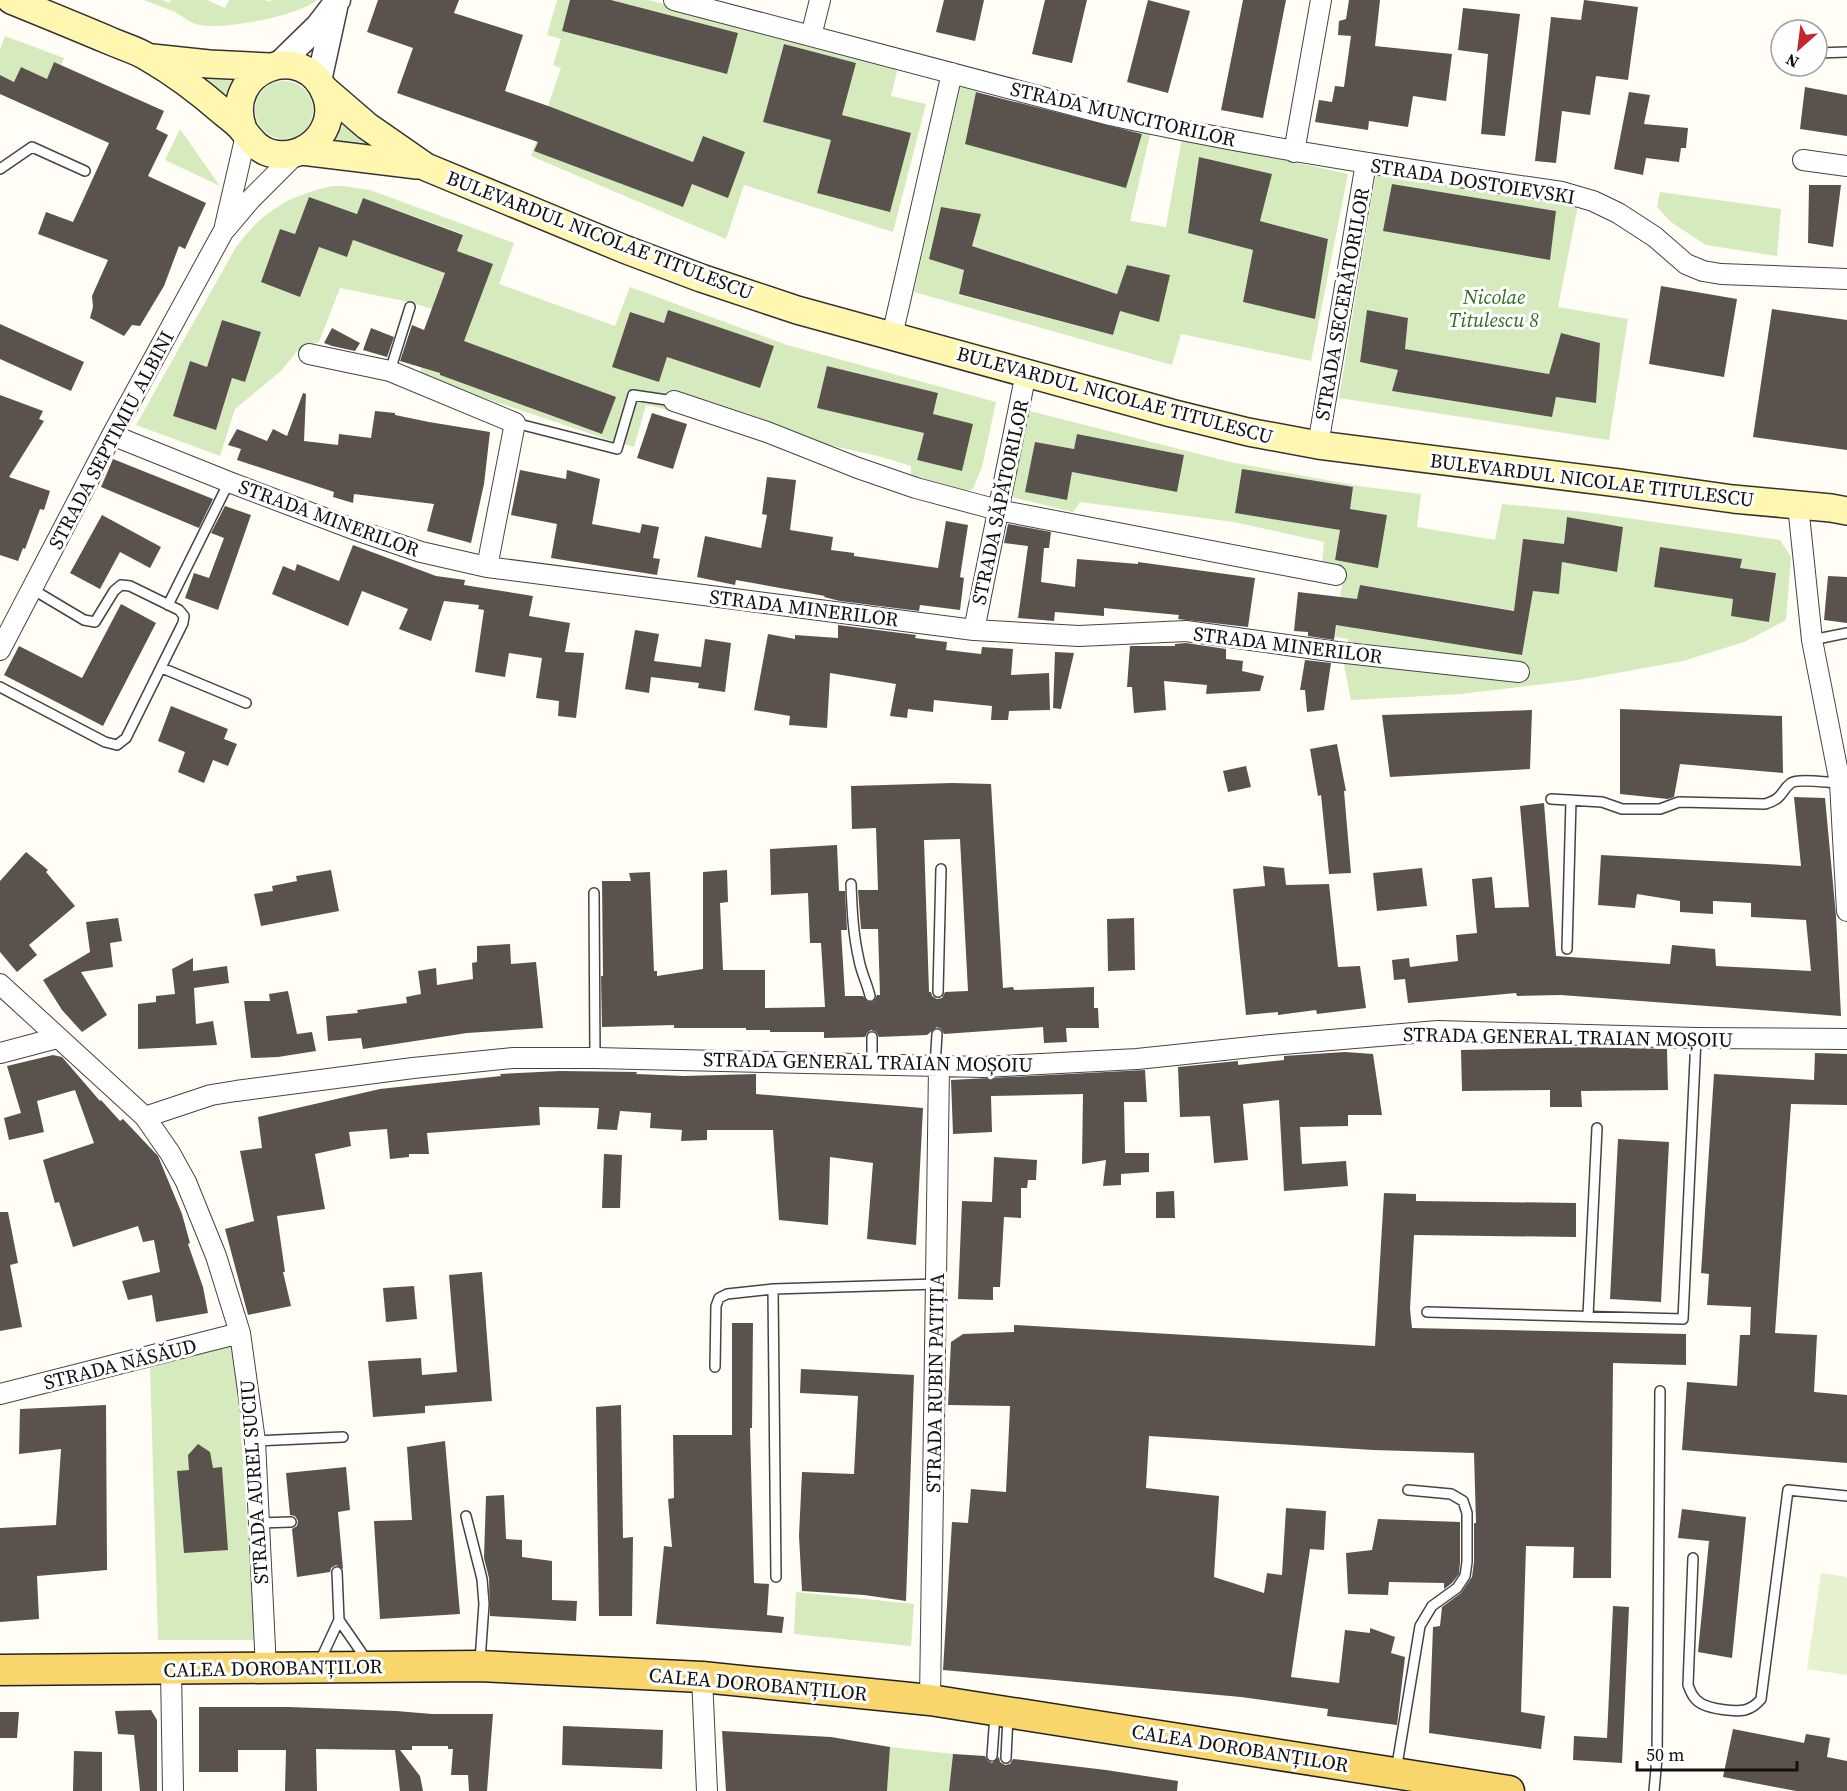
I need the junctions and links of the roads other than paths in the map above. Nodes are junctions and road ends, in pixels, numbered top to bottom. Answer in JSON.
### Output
{"nodes":[{"id":1,"x":11,"y":0,"type":"edge"},
{"id":2,"x":674,"y":0,"type":"edge"},
{"id":3,"x":820,"y":0,"type":"edge"},
{"id":4,"x":1321,"y":0,"type":"edge"},
{"id":5,"x":337,"y":3,"type":"edge"},
{"id":6,"x":811,"y":36,"type":"junction"},
{"id":7,"x":1847,"y":52,"type":"edge"},
{"id":8,"x":1829,"y":53,"type":"edge"},
{"id":9,"x":148,"y":57,"type":"junction"},
{"id":10,"x":274,"y":66,"type":"junction"},
{"id":11,"x":952,"y":73,"type":"junction"},
{"id":12,"x":321,"y":85,"type":"junction"},
{"id":13,"x":244,"y":132,"type":"junction"},
{"id":14,"x":299,"y":152,"type":"junction"},
{"id":15,"x":1294,"y":152,"type":"junction"},
{"id":16,"x":1803,"y":160,"type":"dead end"},
{"id":17,"x":1366,"y":163,"type":"junction"},
{"id":18,"x":1847,"y":166,"type":"edge"},
{"id":19,"x":426,"y":167,"type":"junction"},
{"id":20,"x":0,"y":169,"type":"edge"},
{"id":21,"x":85,"y":171,"type":"dead end"},
{"id":22,"x":223,"y":232,"type":"junction"},
{"id":23,"x":1847,"y":279,"type":"edge"},
{"id":24,"x":410,"y":307,"type":"dead end"},
{"id":25,"x":892,"y":336,"type":"junction"},
{"id":26,"x":309,"y":354,"type":"dead end"},
{"id":27,"x":390,"y":371,"type":"junction"},
{"id":28,"x":1026,"y":373,"type":"junction"},
{"id":29,"x":674,"y":401,"type":"joint"},
{"id":30,"x":515,"y":423,"type":"junction"},
{"id":31,"x":112,"y":435,"type":"junction"},
{"id":32,"x":1318,"y":446,"type":"junction"},
{"id":33,"x":229,"y":482,"type":"junction"},
{"id":34,"x":1798,"y":505,"type":"junction"},
{"id":35,"x":1842,"y":509,"type":"edge"},
{"id":36,"x":998,"y":510,"type":"junction"},
{"id":37,"x":488,"y":567,"type":"junction"},
{"id":38,"x":1336,"y":575,"type":"dead end"},
{"id":39,"x":32,"y":590,"type":"junction"},
{"id":40,"x":168,"y":605,"type":"junction"},
{"id":41,"x":974,"y":630,"type":"junction"},
{"id":42,"x":1847,"y":633,"type":"edge"},
{"id":43,"x":1812,"y":640,"type":"junction"},
{"id":44,"x":0,"y":650,"type":"edge"},
{"id":45,"x":162,"y":668,"type":"junction"},
{"id":46,"x":1519,"y":672,"type":"dead end"},
{"id":47,"x":0,"y":687,"type":"edge"},
{"id":48,"x":246,"y":703,"type":"dead end"},
{"id":49,"x":1844,"y":783,"type":"edge"},
{"id":50,"x":1551,"y":799,"type":"dead end"},
{"id":51,"x":1571,"y":800,"type":"junction"},
{"id":52,"x":941,"y":869,"type":"dead end"},
{"id":53,"x":852,"y":884,"type":"dead end"},
{"id":54,"x":594,"y":893,"type":"dead end"},
{"id":55,"x":1847,"y":911,"type":"edge"},
{"id":56,"x":1567,"y":949,"type":"dead end"},
{"id":57,"x":0,"y":984,"type":"edge"},
{"id":58,"x":938,"y":992,"type":"dead end"},
{"id":59,"x":870,"y":996,"type":"dead end"},
{"id":60,"x":937,"y":1034,"type":"dead end"},
{"id":61,"x":872,"y":1037,"type":"dead end"},
{"id":62,"x":57,"y":1038,"type":"junction"},
{"id":63,"x":1696,"y":1038,"type":"junction"},
{"id":64,"x":1847,"y":1039,"type":"edge"},
{"id":65,"x":0,"y":1053,"type":"edge"},
{"id":66,"x":595,"y":1058,"type":"junction"},
{"id":67,"x":872,"y":1065,"type":"junction"},
{"id":68,"x":938,"y":1067,"type":"junction"},
{"id":69,"x":145,"y":1117,"type":"junction"},
{"id":70,"x":1597,"y":1128,"type":"dead end"},
{"id":71,"x":936,"y":1284,"type":"junction"},
{"id":72,"x":773,"y":1289,"type":"junction"},
{"id":73,"x":1427,"y":1312,"type":"dead end"},
{"id":74,"x":1588,"y":1316,"type":"junction"},
{"id":75,"x":240,"y":1333,"type":"junction"},
{"id":76,"x":715,"y":1367,"type":"dead end"},
{"id":77,"x":1660,"y":1391,"type":"dead end"},
{"id":78,"x":0,"y":1394,"type":"edge"},
{"id":79,"x":343,"y":1437,"type":"dead end"},
{"id":80,"x":255,"y":1441,"type":"junction"},
{"id":81,"x":1408,"y":1490,"type":"dead end"},
{"id":82,"x":1847,"y":1496,"type":"edge"},
{"id":83,"x":466,"y":1516,"type":"dead end"},
{"id":84,"x":291,"y":1522,"type":"dead end"},
{"id":85,"x":265,"y":1523,"type":"junction"},
{"id":86,"x":1692,"y":1558,"type":"dead end"},
{"id":87,"x":337,"y":1572,"type":"dead end"},
{"id":88,"x":776,"y":1577,"type":"dead end"},
{"id":89,"x":339,"y":1620,"type":"junction"},
{"id":90,"x":479,"y":1666,"type":"junction"},
{"id":91,"x":372,"y":1667,"type":"junction"},
{"id":92,"x":266,"y":1668,"type":"junction"},
{"id":93,"x":317,"y":1668,"type":"junction"},
{"id":94,"x":171,"y":1669,"type":"junction"},
{"id":95,"x":0,"y":1670,"type":"edge"},
{"id":96,"x":702,"y":1677,"type":"junction"},
{"id":97,"x":930,"y":1700,"type":"junction"},
{"id":98,"x":1001,"y":1710,"type":"junction"},
{"id":99,"x":992,"y":1756,"type":"dead end"},
{"id":100,"x":1006,"y":1758,"type":"dead end"},
{"id":101,"x":1396,"y":1773,"type":"junction"},
{"id":102,"x":173,"y":1791,"type":"edge"},
{"id":103,"x":707,"y":1791,"type":"edge"},
{"id":104,"x":1509,"y":1791,"type":"edge"},
{"id":105,"x":1654,"y":1791,"type":"edge"}],
"edges":[{"from":1,"to":9,"type":"main road"},
{"from":2,"to":6,"type":"street","name":"STRADA MUNCITORILOR"},
{"from":3,"to":6,"type":"street"},
{"from":4,"to":15,"type":"street"},
{"from":5,"to":10,"type":"street"},
{"from":5,"to":12,"type":"street"},
{"from":6,"to":11,"type":"street","name":"STRADA MUNCITORILOR"},
{"from":7,"to":8,"type":"lane"},
{"from":9,"to":10,"type":"main road"},
{"from":9,"to":13,"type":"main road"},
{"from":10,"to":12,"type":"main road"},
{"from":10,"to":13,"type":"main road"},
{"from":11,"to":15,"type":"street","name":"STRADA MUNCITORILOR"},
{"from":11,"to":25,"type":"street"},
{"from":12,"to":14,"type":"main road"},
{"from":12,"to":19,"type":"main road","name":"BULEVARDUL NICOLAE TITULESCU"},
{"from":13,"to":14,"type":"main road"},
{"from":13,"to":22,"type":"street","name":"STRADA SEPTIMIU ALBINI"},
{"from":14,"to":19,"type":"main road","name":"BULEVARDUL NICOLAE TITULESCU"},
{"from":14,"to":22,"type":"street","name":"STRADA SEPTIMIU ALBINI"},
{"from":15,"to":17,"type":"street","name":"STRADA DOSTOIEVSKI"},
{"from":16,"to":18,"type":"street"},
{"from":17,"to":23,"type":"street","name":"STRADA DOSTOIEVSKI"},
{"from":17,"to":32,"type":"street","name":"STRADA SECERĂTORILOR"},
{"from":19,"to":25,"type":"main road","name":"BULEVARDUL NICOLAE TITULESCU"},
{"from":20,"to":21,"type":"lane"},
{"from":22,"to":31,"type":"street","name":"STRADA SEPTIMIU ALBINI"},
{"from":24,"to":27,"type":"lane"},
{"from":25,"to":28,"type":"main road","name":"BULEVARDUL NICOLAE TITULESCU"},
{"from":26,"to":27,"type":"street"},
{"from":27,"to":30,"type":"street"},
{"from":28,"to":32,"type":"main road","name":"BULEVARDUL NICOLAE TITULESCU"},
{"from":28,"to":36,"type":"street","name":"STRADA SĂPĂTORILOR"},
{"from":29,"to":30,"type":"lane"},
{"from":29,"to":36,"type":"street"},
{"from":30,"to":37,"type":"street"},
{"from":31,"to":33,"type":"street","name":"STRADA MINERILOR"},
{"from":31,"to":39,"type":"street","name":"STRADA SEPTIMIU ALBINI"},
{"from":32,"to":34,"type":"main road","name":"BULEVARDUL NICOLAE TITULESCU"},
{"from":33,"to":37,"type":"street","name":"STRADA MINERILOR"},
{"from":33,"to":40,"type":"lane"},
{"from":34,"to":35,"type":"main road","name":"BULEVARDUL NICOLAE TITULESCU"},
{"from":34,"to":43,"type":"street"},
{"from":36,"to":38,"type":"street"},
{"from":36,"to":41,"type":"street","name":"STRADA SĂPĂTORILOR"},
{"from":37,"to":41,"type":"street","name":"STRADA MINERILOR"},
{"from":39,"to":40,"type":"lane"},
{"from":39,"to":44,"type":"street","name":"STRADA SEPTIMIU ALBINI"},
{"from":40,"to":45,"type":"lane"},
{"from":41,"to":46,"type":"street","name":"STRADA MINERILOR"},
{"from":42,"to":43,"type":"lane"},
{"from":43,"to":49,"type":"street"},
{"from":45,"to":47,"type":"lane"},
{"from":45,"to":48,"type":"lane"},
{"from":49,"to":51,"type":"lane"},
{"from":49,"to":55,"type":"street"},
{"from":50,"to":51,"type":"lane"},
{"from":51,"to":56,"type":"lane"},
{"from":52,"to":58,"type":"lane"},
{"from":53,"to":59,"type":"lane"},
{"from":54,"to":66,"type":"lane"},
{"from":57,"to":62,"type":"street","name":"STRADA AUREL SUCIU"},
{"from":60,"to":68,"type":"lane"},
{"from":61,"to":67,"type":"lane"},
{"from":62,"to":65,"type":"street"},
{"from":62,"to":69,"type":"street","name":"STRADA AUREL SUCIU"},
{"from":63,"to":64,"type":"street","name":"STRADA GENERAL TRAIAN MOȘOIU"},
{"from":63,"to":68,"type":"street","name":"STRADA GENERAL TRAIAN MOȘOIU"},
{"from":63,"to":74,"type":"lane"},
{"from":66,"to":67,"type":"street","name":"STRADA GENERAL TRAIAN MOȘOIU"},
{"from":66,"to":69,"type":"street","name":"STRADA GENERAL TRAIAN MOȘOIU"},
{"from":67,"to":68,"type":"street","name":"STRADA GENERAL TRAIAN MOȘOIU"},
{"from":68,"to":71,"type":"street","name":"STRADA RUBIN PATIȚIA"},
{"from":69,"to":75,"type":"street","name":"STRADA AUREL SUCIU"},
{"from":70,"to":74,"type":"lane"},
{"from":71,"to":72,"type":"lane"},
{"from":71,"to":97,"type":"street","name":"STRADA RUBIN PATIȚIA"},
{"from":72,"to":76,"type":"lane"},
{"from":72,"to":88,"type":"lane"},
{"from":73,"to":74,"type":"lane"},
{"from":75,"to":78,"type":"street","name":"STRADA NĂSĂUD"},
{"from":75,"to":80,"type":"street","name":"STRADA AUREL SUCIU"},
{"from":77,"to":105,"type":"lane"},
{"from":79,"to":80,"type":"lane"},
{"from":80,"to":85,"type":"street","name":"STRADA AUREL SUCIU"},
{"from":81,"to":101,"type":"lane"},
{"from":82,"to":86,"type":"lane"},
{"from":83,"to":90,"type":"lane"},
{"from":84,"to":85,"type":"lane"},
{"from":85,"to":92,"type":"street","name":"STRADA AUREL SUCIU"},
{"from":87,"to":89,"type":"lane"},
{"from":89,"to":91,"type":"lane"},
{"from":89,"to":93,"type":"lane"},
{"from":90,"to":91,"type":"main road","name":"CALEA DOROBANȚILOR"},
{"from":90,"to":96,"type":"main road","name":"CALEA DOROBANȚILOR"},
{"from":91,"to":93,"type":"main road","name":"CALEA DOROBANȚILOR"},
{"from":92,"to":93,"type":"main road","name":"CALEA DOROBANȚILOR"},
{"from":92,"to":94,"type":"main road","name":"CALEA DOROBANȚILOR"},
{"from":94,"to":95,"type":"main road","name":"CALEA DOROBANȚILOR"},
{"from":94,"to":102,"type":"street"},
{"from":96,"to":97,"type":"main road","name":"CALEA DOROBANȚILOR"},
{"from":96,"to":103,"type":"street"},
{"from":97,"to":98,"type":"main road","name":"CALEA DOROBANȚILOR"},
{"from":98,"to":99,"type":"lane"},
{"from":98,"to":100,"type":"lane"},
{"from":98,"to":101,"type":"main road","name":"CALEA DOROBANȚILOR"},
{"from":101,"to":104,"type":"main road","name":"CALEA DOROBANȚILOR"}]}
